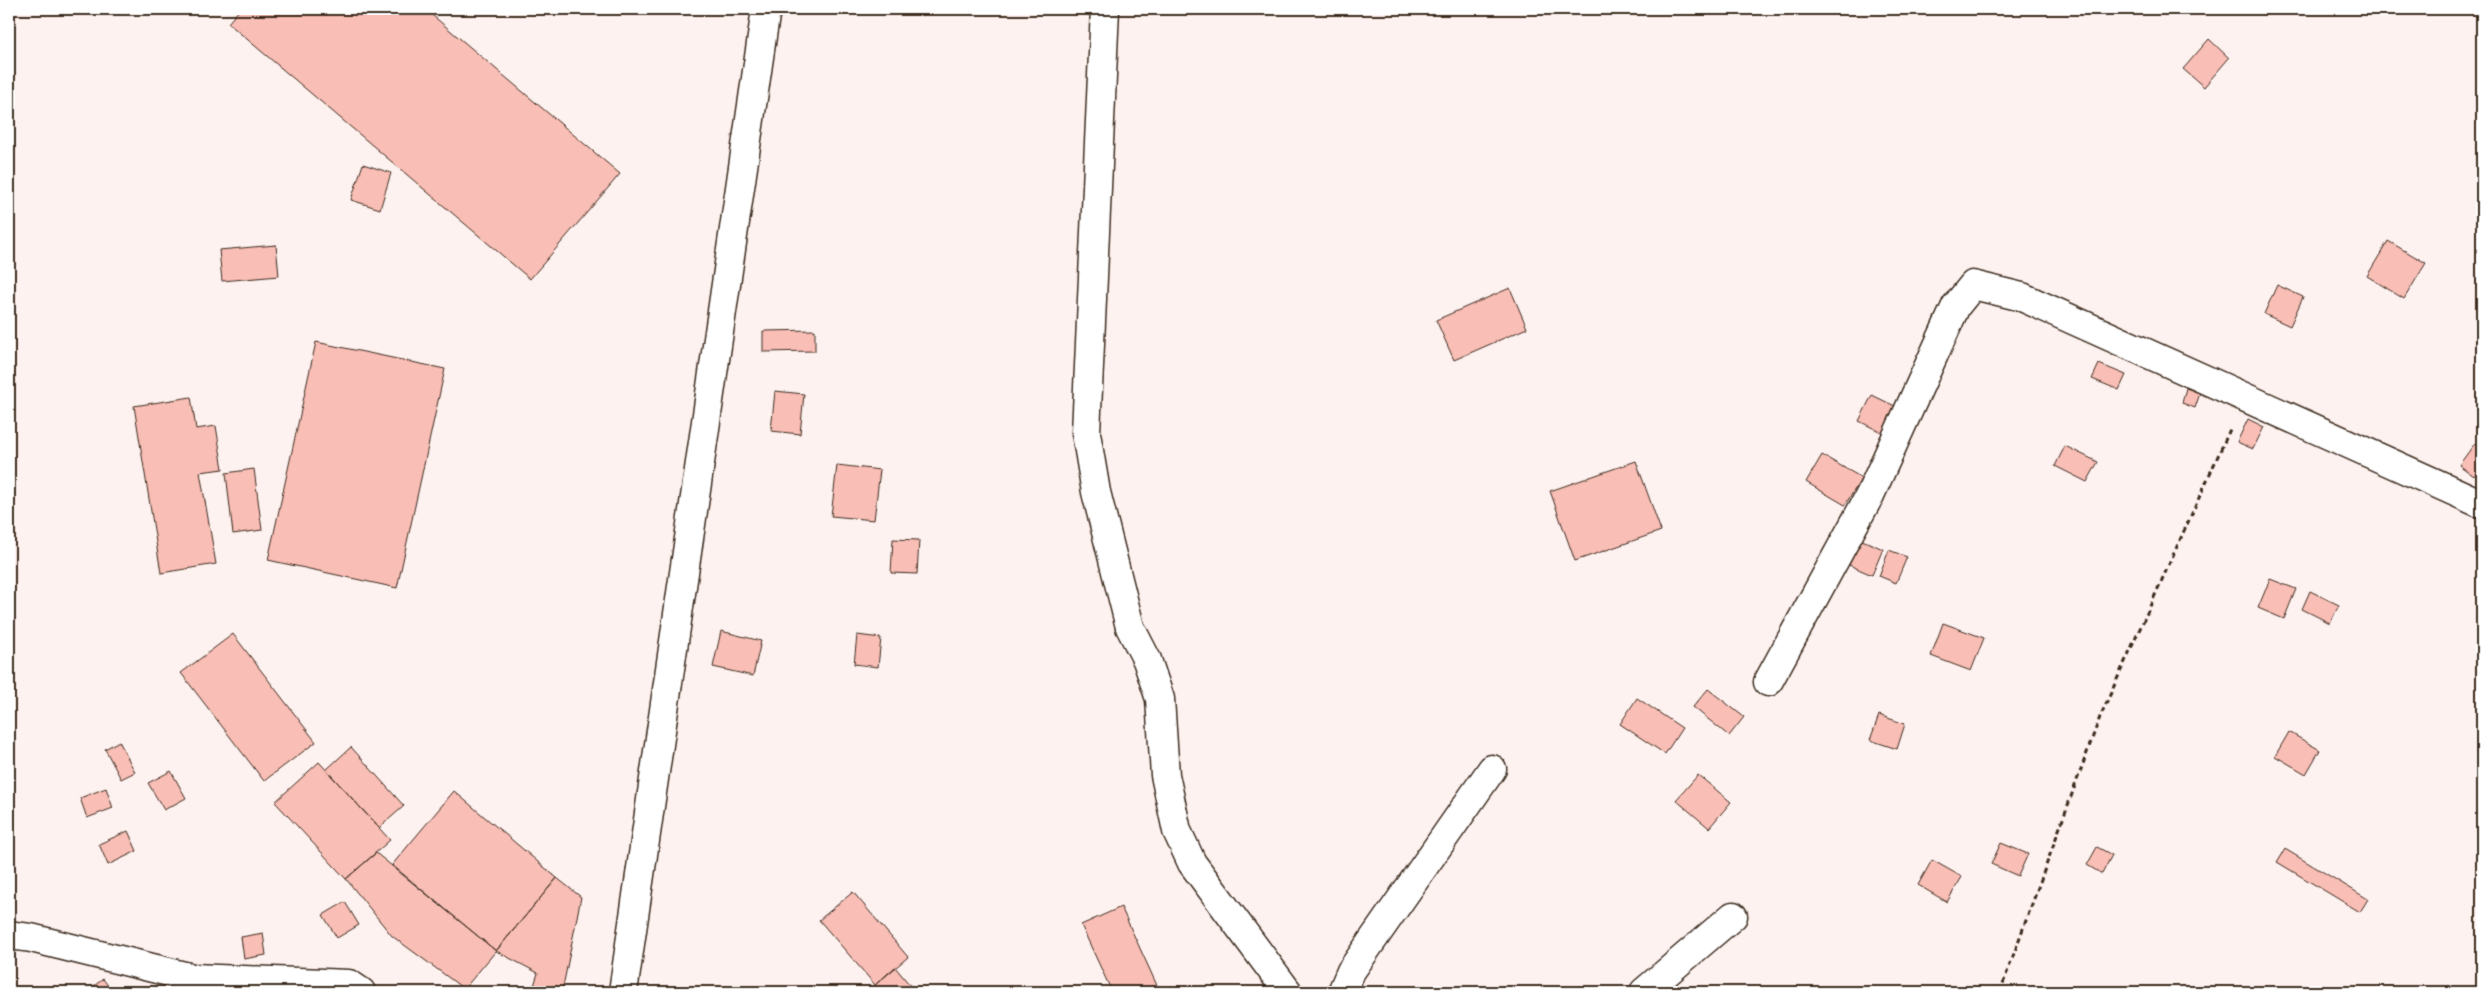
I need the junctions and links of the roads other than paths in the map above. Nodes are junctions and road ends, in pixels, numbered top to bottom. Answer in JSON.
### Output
{"nodes":[{"id":1,"x":766,"y":9,"type":"edge"},
{"id":2,"x":1105,"y":9,"type":"edge"},
{"id":3,"x":2482,"y":504,"type":"edge"},
{"id":4,"x":1768,"y":682,"type":"dead end"},
{"id":5,"x":1492,"y":768,"type":"dead end"},
{"id":6,"x":1733,"y":916,"type":"dead end"},
{"id":7,"x":9,"y":935,"type":"edge"},
{"id":8,"x":361,"y":992,"type":"edge"},
{"id":9,"x":623,"y":992,"type":"edge"},
{"id":10,"x":1288,"y":992,"type":"edge"},
{"id":11,"x":1342,"y":992,"type":"edge"},
{"id":12,"x":1644,"y":992,"type":"edge"}],
"edges":[{"from":1,"to":9,"type":"street"},
{"from":2,"to":10,"type":"street"},
{"from":3,"to":4,"type":"street"},
{"from":5,"to":11,"type":"street"},
{"from":6,"to":12,"type":"street"},
{"from":7,"to":8,"type":"street"}]}
